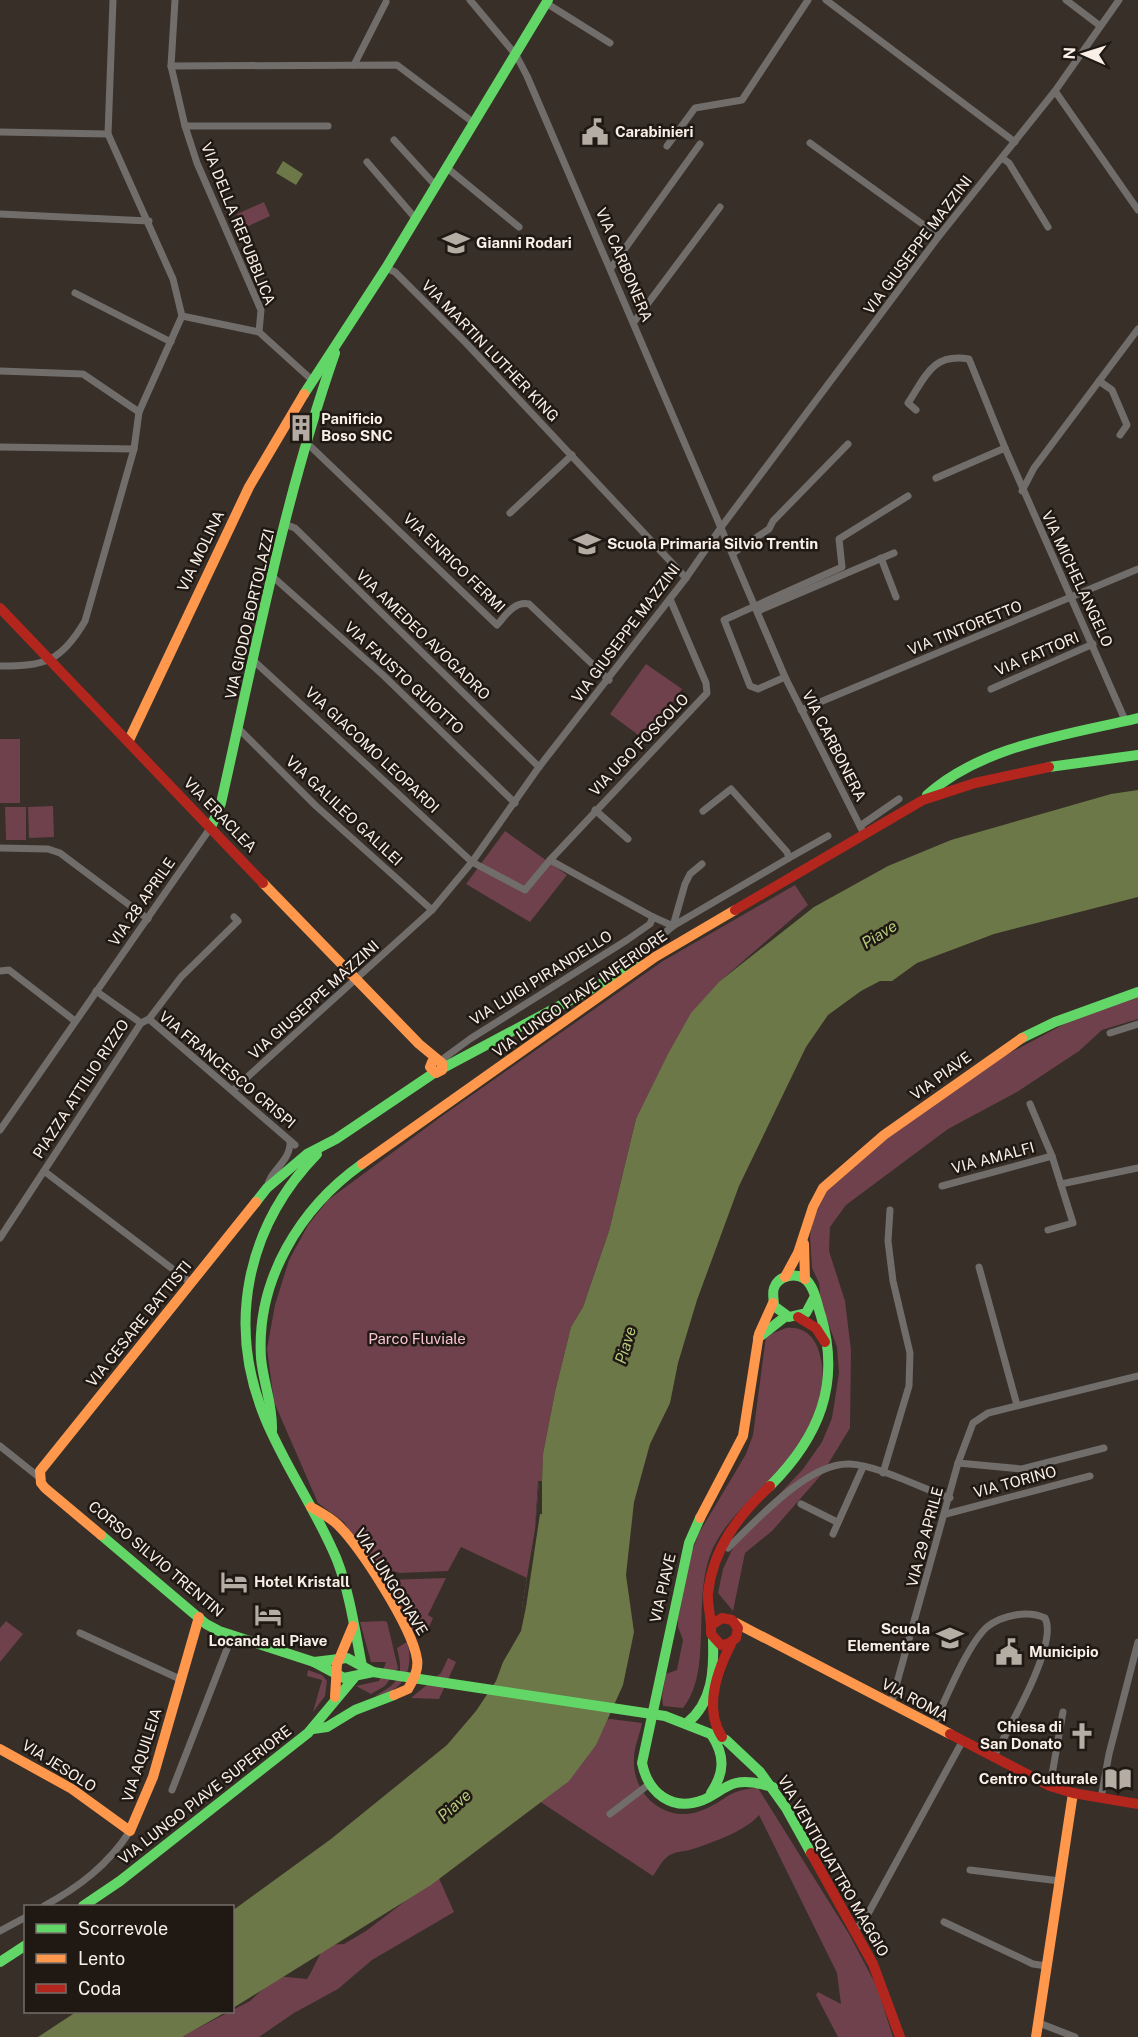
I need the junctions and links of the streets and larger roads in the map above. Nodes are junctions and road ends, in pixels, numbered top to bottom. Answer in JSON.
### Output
{"nodes":[{"id":1,"x":113,"y":0,"type":"edge"},
{"id":2,"x":175,"y":0,"type":"edge"},
{"id":3,"x":470,"y":0,"type":"edge"},
{"id":4,"x":808,"y":0,"type":"edge"},
{"id":5,"x":826,"y":0,"type":"edge"},
{"id":6,"x":1066,"y":0,"type":"edge"},
{"id":7,"x":1119,"y":0,"type":"edge"},
{"id":8,"x":386,"y":2,"type":"dead end"},
{"id":9,"x":547,"y":2,"type":"edge"},
{"id":10,"x":1099,"y":25,"type":"junction"},
{"id":11,"x":610,"y":43,"type":"dead end"},
{"id":12,"x":516,"y":55,"type":"junction"},
{"id":13,"x":354,"y":65,"type":"junction"},
{"id":14,"x":171,"y":66,"type":"junction"},
{"id":15,"x":1054,"y":91,"type":"junction"},
{"id":16,"x":474,"y":123,"type":"junction"},
{"id":17,"x":185,"y":126,"type":"junction"},
{"id":18,"x":328,"y":126,"type":"dead end"},
{"id":19,"x":0,"y":132,"type":"edge"},
{"id":20,"x":108,"y":134,"type":"junction"},
{"id":21,"x":394,"y":140,"type":"dead end"},
{"id":22,"x":1015,"y":142,"type":"junction"},
{"id":23,"x":810,"y":143,"type":"dead end"},
{"id":24,"x":700,"y":144,"type":"dead end"},
{"id":25,"x":667,"y":146,"type":"dead end"},
{"id":26,"x":1002,"y":158,"type":"junction"},
{"id":27,"x":367,"y":162,"type":"dead end"},
{"id":28,"x":446,"y":167,"type":"junction"},
{"id":29,"x":435,"y":185,"type":"junction"},
{"id":30,"x":720,"y":207,"type":"dead end"},
{"id":31,"x":1138,"y":210,"type":"edge"},
{"id":32,"x":0,"y":214,"type":"edge"},
{"id":33,"x":416,"y":219,"type":"junction"},
{"id":34,"x":149,"y":221,"type":"junction"},
{"id":35,"x":519,"y":227,"type":"dead end"},
{"id":36,"x":1048,"y":227,"type":"dead end"},
{"id":37,"x":939,"y":236,"type":"junction"},
{"id":38,"x":386,"y":268,"type":"junction"},
{"id":39,"x":611,"y":268,"type":"junction"},
{"id":40,"x":75,"y":293,"type":"dead end"},
{"id":41,"x":182,"y":316,"type":"junction"},
{"id":42,"x":634,"y":322,"type":"junction"},
{"id":43,"x":1138,"y":329,"type":"edge"},
{"id":44,"x":259,"y":332,"type":"junction"},
{"id":45,"x":171,"y":342,"type":"junction"},
{"id":46,"x":338,"y":344,"type":"junction"},
{"id":47,"x":0,"y":371,"type":"edge"},
{"id":48,"x":312,"y":380,"type":"junction"},
{"id":49,"x":1100,"y":381,"type":"junction"},
{"id":50,"x":316,"y":407,"type":"junction"},
{"id":51,"x":916,"y":410,"type":"dead end"},
{"id":52,"x":139,"y":412,"type":"junction"},
{"id":53,"x":1120,"y":435,"type":"dead end"},
{"id":54,"x":307,"y":443,"type":"junction"},
{"id":55,"x":848,"y":444,"type":"dead end"},
{"id":56,"x":0,"y":447,"type":"edge"},
{"id":57,"x":1005,"y":448,"type":"junction"},
{"id":58,"x":134,"y":449,"type":"junction"},
{"id":59,"x":572,"y":455,"type":"junction"},
{"id":60,"x":936,"y":478,"type":"dead end"},
{"id":61,"x":1022,"y":490,"type":"junction"},
{"id":62,"x":908,"y":496,"type":"dead end"},
{"id":63,"x":510,"y":513,"type":"dead end"},
{"id":64,"x":287,"y":525,"type":"junction"},
{"id":65,"x":722,"y":526,"type":"junction"},
{"id":66,"x":734,"y":553,"type":"junction"},
{"id":67,"x":894,"y":553,"type":"dead end"},
{"id":68,"x":881,"y":558,"type":"junction"},
{"id":69,"x":1138,"y":569,"type":"edge"},
{"id":70,"x":272,"y":576,"type":"junction"},
{"id":71,"x":686,"y":578,"type":"junction"},
{"id":72,"x":896,"y":597,"type":"dead end"},
{"id":73,"x":670,"y":599,"type":"junction"},
{"id":74,"x":1071,"y":599,"type":"junction"},
{"id":75,"x":0,"y":608,"type":"edge"},
{"id":76,"x":757,"y":608,"type":"junction"},
{"id":77,"x":1093,"y":644,"type":"junction"},
{"id":78,"x":51,"y":660,"type":"junction"},
{"id":79,"x":253,"y":660,"type":"junction"},
{"id":80,"x":0,"y":666,"type":"edge"},
{"id":81,"x":785,"y":677,"type":"junction"},
{"id":82,"x":609,"y":680,"type":"junction"},
{"id":83,"x":991,"y":689,"type":"dead end"},
{"id":84,"x":801,"y":710,"type":"junction"},
{"id":85,"x":1138,"y":718,"type":"edge"},
{"id":86,"x":1125,"y":720,"type":"junction"},
{"id":87,"x":239,"y":729,"type":"junction"},
{"id":88,"x":129,"y":740,"type":"junction"},
{"id":89,"x":1138,"y":755,"type":"edge"},
{"id":90,"x":539,"y":767,"type":"junction"},
{"id":91,"x":899,"y":799,"type":"dead end"},
{"id":92,"x":923,"y":800,"type":"junction"},
{"id":93,"x":515,"y":803,"type":"junction"},
{"id":94,"x":595,"y":810,"type":"junction"},
{"id":95,"x":703,"y":811,"type":"dead end"},
{"id":96,"x":211,"y":827,"type":"junction"},
{"id":97,"x":862,"y":830,"type":"junction"},
{"id":98,"x":828,"y":836,"type":"dead end"},
{"id":99,"x":628,"y":839,"type":"dead end"},
{"id":100,"x":0,"y":848,"type":"edge"},
{"id":101,"x":789,"y":858,"type":"junction"},
{"id":102,"x":550,"y":860,"type":"junction"},
{"id":103,"x":472,"y":862,"type":"junction"},
{"id":104,"x":702,"y":864,"type":"dead end"},
{"id":105,"x":432,"y":910,"type":"junction"},
{"id":106,"x":653,"y":916,"type":"junction"},
{"id":107,"x":234,"y":917,"type":"dead end"},
{"id":108,"x":148,"y":919,"type":"junction"},
{"id":109,"x":673,"y":926,"type":"junction"},
{"id":110,"x":655,"y":957,"type":"junction"},
{"id":111,"x":626,"y":970,"type":"junction"},
{"id":112,"x":0,"y":971,"type":"edge"},
{"id":113,"x":356,"y":980,"type":"junction"},
{"id":114,"x":96,"y":991,"type":"junction"},
{"id":115,"x":1138,"y":992,"type":"edge"},
{"id":116,"x":149,"y":1019,"type":"junction"},
{"id":117,"x":75,"y":1021,"type":"junction"},
{"id":118,"x":141,"y":1023,"type":"junction"},
{"id":119,"x":1138,"y":1024,"type":"edge"},
{"id":120,"x":1110,"y":1033,"type":"dead end"},
{"id":121,"x":437,"y":1065,"type":"junction"},
{"id":122,"x":233,"y":1090,"type":"junction"},
{"id":123,"x":1030,"y":1104,"type":"dead end"},
{"id":124,"x":0,"y":1130,"type":"edge"},
{"id":125,"x":336,"y":1139,"type":"junction"},
{"id":126,"x":292,"y":1143,"type":"joint"},
{"id":127,"x":1052,"y":1156,"type":"junction"},
{"id":128,"x":1138,"y":1168,"type":"edge"},
{"id":129,"x":301,"y":1170,"type":"junction"},
{"id":130,"x":44,"y":1171,"type":"junction"},
{"id":131,"x":1061,"y":1184,"type":"junction"},
{"id":132,"x":942,"y":1186,"type":"dead end"},
{"id":133,"x":266,"y":1189,"type":"junction"},
{"id":134,"x":890,"y":1210,"type":"dead end"},
{"id":135,"x":1048,"y":1230,"type":"dead end"},
{"id":136,"x":804,"y":1235,"type":"junction"},
{"id":137,"x":0,"y":1238,"type":"edge"},
{"id":138,"x":979,"y":1267,"type":"dead end"},
{"id":139,"x":785,"y":1277,"type":"junction"},
{"id":140,"x":805,"y":1279,"type":"junction"},
{"id":141,"x":191,"y":1283,"type":"junction"},
{"id":142,"x":814,"y":1298,"type":"junction"},
{"id":143,"x":773,"y":1303,"type":"junction"},
{"id":144,"x":786,"y":1316,"type":"junction"},
{"id":145,"x":798,"y":1317,"type":"junction"},
{"id":146,"x":756,"y":1341,"type":"junction"},
{"id":147,"x":828,"y":1347,"type":"junction"},
{"id":148,"x":1138,"y":1376,"type":"edge"},
{"id":149,"x":1017,"y":1405,"type":"junction"},
{"id":150,"x":272,"y":1430,"type":"junction"},
{"id":151,"x":0,"y":1446,"type":"edge"},
{"id":152,"x":1104,"y":1448,"type":"dead end"},
{"id":153,"x":958,"y":1462,"type":"junction"},
{"id":154,"x":863,"y":1467,"type":"junction"},
{"id":155,"x":883,"y":1473,"type":"junction"},
{"id":156,"x":1090,"y":1476,"type":"dead end"},
{"id":157,"x":40,"y":1478,"type":"junction"},
{"id":158,"x":950,"y":1498,"type":"junction"},
{"id":159,"x":801,"y":1504,"type":"dead end"},
{"id":160,"x":311,"y":1507,"type":"junction"},
{"id":161,"x":946,"y":1514,"type":"junction"},
{"id":162,"x":837,"y":1522,"type":"junction"},
{"id":163,"x":833,"y":1534,"type":"dead end"},
{"id":164,"x":728,"y":1548,"type":"dead end"},
{"id":165,"x":712,"y":1583,"type":"junction"},
{"id":166,"x":198,"y":1617,"type":"junction"},
{"id":167,"x":732,"y":1621,"type":"junction"},
{"id":168,"x":713,"y":1624,"type":"junction"},
{"id":169,"x":353,"y":1626,"type":"junction"},
{"id":170,"x":80,"y":1633,"type":"dead end"},
{"id":171,"x":232,"y":1636,"type":"junction"},
{"id":172,"x":767,"y":1638,"type":"junction"},
{"id":173,"x":713,"y":1639,"type":"junction"},
{"id":174,"x":733,"y":1641,"type":"junction"},
{"id":175,"x":1138,"y":1642,"type":"edge"},
{"id":176,"x":340,"y":1659,"type":"junction"},
{"id":177,"x":314,"y":1662,"type":"junction"},
{"id":178,"x":362,"y":1666,"type":"junction"},
{"id":179,"x":373,"y":1672,"type":"junction"},
{"id":180,"x":337,"y":1674,"type":"junction"},
{"id":181,"x":354,"y":1678,"type":"junction"},
{"id":182,"x":182,"y":1680,"type":"junction"},
{"id":183,"x":335,"y":1697,"type":"junction"},
{"id":184,"x":534,"y":1697,"type":"joint"},
{"id":185,"x":891,"y":1704,"type":"junction"},
{"id":186,"x":1063,"y":1712,"type":"dead end"},
{"id":187,"x":324,"y":1722,"type":"junction"},
{"id":188,"x":687,"y":1723,"type":"junction"},
{"id":189,"x":933,"y":1726,"type":"junction"},
{"id":190,"x":709,"y":1732,"type":"junction"},
{"id":191,"x":726,"y":1740,"type":"junction"},
{"id":192,"x":962,"y":1742,"type":"junction"},
{"id":193,"x":0,"y":1749,"type":"edge"},
{"id":194,"x":993,"y":1758,"type":"junction"},
{"id":195,"x":648,"y":1785,"type":"junction"},
{"id":196,"x":1050,"y":1786,"type":"junction"},
{"id":197,"x":773,"y":1787,"type":"junction"},
{"id":198,"x":172,"y":1790,"type":"dead end"},
{"id":199,"x":1073,"y":1793,"type":"junction"},
{"id":200,"x":708,"y":1796,"type":"junction"},
{"id":201,"x":1101,"y":1798,"type":"junction"},
{"id":202,"x":1138,"y":1804,"type":"edge"},
{"id":203,"x":609,"y":1814,"type":"dead end"},
{"id":204,"x":133,"y":1826,"type":"junction"},
{"id":205,"x":970,"y":1870,"type":"dead end"},
{"id":206,"x":1060,"y":1881,"type":"junction"},
{"id":207,"x":46,"y":1905,"type":"edge"},
{"id":208,"x":84,"y":1905,"type":"edge"},
{"id":209,"x":24,"y":1918,"type":"edge"},
{"id":210,"x":944,"y":1922,"type":"dead end"},
{"id":211,"x":854,"y":1929,"type":"junction"},
{"id":212,"x":0,"y":1931,"type":"edge"},
{"id":213,"x":24,"y":1946,"type":"edge"},
{"id":214,"x":0,"y":1962,"type":"edge"},
{"id":215,"x":1047,"y":1966,"type":"junction"},
{"id":216,"x":1039,"y":2023,"type":"junction"},
{"id":217,"x":900,"y":2037,"type":"edge"},
{"id":218,"x":1036,"y":2037,"type":"edge"},
{"id":219,"x":1075,"y":2037,"type":"edge"}],
"edges":[{"from":1,"to":20,"type":"street"},
{"from":2,"to":14,"type":"street","name":"VIA DELLA REPUBBLICA"},
{"from":3,"to":12,"type":"street","name":"VIA CARBONERA"},
{"from":4,"to":25,"type":"street"},
{"from":5,"to":22,"type":"street"},
{"from":6,"to":10,"type":"street"},
{"from":7,"to":10,"type":"street","name":"VIA GIUSEPPE MAZZINI"},
{"from":8,"to":13,"type":"street"},
{"from":9,"to":11,"type":"street"},
{"from":9,"to":12,"type":"street","name":"VIA GIODO BORTOLAZZI"},
{"from":10,"to":15,"type":"street","name":"VIA GIUSEPPE MAZZINI"},
{"from":12,"to":16,"type":"street","name":"VIA GIODO BORTOLAZZI"},
{"from":12,"to":39,"type":"street","name":"VIA CARBONERA"},
{"from":13,"to":14,"type":"street"},
{"from":13,"to":16,"type":"street"},
{"from":14,"to":17,"type":"street","name":"VIA DELLA REPUBBLICA"},
{"from":15,"to":22,"type":"street","name":"VIA GIUSEPPE MAZZINI"},
{"from":15,"to":31,"type":"street"},
{"from":16,"to":28,"type":"street","name":"VIA GIODO BORTOLAZZI"},
{"from":17,"to":18,"type":"street","name":"VIA DELLA REPUBBLICA"},
{"from":17,"to":44,"type":"street","name":"VIA DELLA REPUBBLICA"},
{"from":19,"to":20,"type":"street"},
{"from":20,"to":34,"type":"street"},
{"from":21,"to":29,"type":"street"},
{"from":22,"to":26,"type":"street","name":"VIA GIUSEPPE MAZZINI"},
{"from":23,"to":37,"type":"street"},
{"from":24,"to":39,"type":"street"},
{"from":26,"to":36,"type":"street"},
{"from":26,"to":37,"type":"street","name":"VIA GIUSEPPE MAZZINI"},
{"from":27,"to":33,"type":"street"},
{"from":28,"to":29,"type":"street","name":"VIA GIODO BORTOLAZZI"},
{"from":28,"to":35,"type":"street"},
{"from":29,"to":33,"type":"street","name":"VIA GIODO BORTOLAZZI"},
{"from":30,"to":42,"type":"street"},
{"from":32,"to":34,"type":"street"},
{"from":33,"to":38,"type":"street","name":"VIA GIODO BORTOLAZZI"},
{"from":34,"to":41,"type":"street"},
{"from":37,"to":65,"type":"street","name":"VIA GIUSEPPE MAZZINI"},
{"from":38,"to":46,"type":"street","name":"VIA GIODO BORTOLAZZI"},
{"from":38,"to":59,"type":"street","name":"VIA MARTIN LUTHER KING"},
{"from":39,"to":42,"type":"street","name":"VIA CARBONERA"},
{"from":40,"to":45,"type":"street"},
{"from":41,"to":44,"type":"street"},
{"from":41,"to":45,"type":"street"},
{"from":42,"to":65,"type":"street","name":"VIA CARBONERA"},
{"from":43,"to":49,"type":"street"},
{"from":44,"to":48,"type":"street"},
{"from":45,"to":52,"type":"street"},
{"from":46,"to":48,"type":"street","name":"VIA GIODO BORTOLAZZI"},
{"from":46,"to":50,"type":"street","name":"VIA GIODO BORTOLAZZI"},
{"from":47,"to":52,"type":"street"},
{"from":48,"to":50,"type":"street","name":"VIA GIODO BORTOLAZZI"},
{"from":48,"to":88,"type":"street","name":"VIA MOLINA"},
{"from":49,"to":53,"type":"street"},
{"from":49,"to":61,"type":"street"},
{"from":50,"to":54,"type":"street","name":"VIA GIODO BORTOLAZZI"},
{"from":51,"to":57,"type":"street","name":"VIA MICHELANGELO"},
{"from":52,"to":58,"type":"street"},
{"from":54,"to":64,"type":"street","name":"VIA GIODO BORTOLAZZI"},
{"from":54,"to":82,"type":"street","name":"VIA ENRICO FERMI"},
{"from":55,"to":66,"type":"street"},
{"from":56,"to":58,"type":"street"},
{"from":57,"to":60,"type":"street"},
{"from":57,"to":61,"type":"street","name":"VIA MICHELANGELO"},
{"from":58,"to":78,"type":"street"},
{"from":59,"to":63,"type":"street"},
{"from":59,"to":71,"type":"street","name":"VIA MARTIN LUTHER KING"},
{"from":61,"to":74,"type":"street","name":"VIA MICHELANGELO"},
{"from":62,"to":76,"type":"street"},
{"from":64,"to":70,"type":"street","name":"VIA GIODO BORTOLAZZI"},
{"from":64,"to":90,"type":"street","name":"VIA AMEDEO AVOGADRO"},
{"from":65,"to":66,"type":"street","name":"VIA CARBONERA"},
{"from":65,"to":71,"type":"street","name":"VIA GIUSEPPE MAZZINI"},
{"from":66,"to":76,"type":"street","name":"VIA CARBONERA"},
{"from":67,"to":68,"type":"street"},
{"from":68,"to":72,"type":"street"},
{"from":68,"to":76,"type":"street"},
{"from":69,"to":74,"type":"street","name":"VIA TINTORETTO"},
{"from":70,"to":79,"type":"street","name":"VIA GIODO BORTOLAZZI"},
{"from":70,"to":93,"type":"street","name":"VIA FAUSTO GUIOTTO"},
{"from":71,"to":73,"type":"street","name":"VIA GIUSEPPE MAZZINI"},
{"from":73,"to":82,"type":"street","name":"VIA GIUSEPPE MAZZINI"},
{"from":73,"to":94,"type":"street","name":"VIA UGO FOSCOLO"},
{"from":74,"to":77,"type":"street","name":"VIA MICHELANGELO"},
{"from":74,"to":84,"type":"street","name":"VIA TINTORETTO"},
{"from":75,"to":78,"type":"street","name":"VIA ERACLEA"},
{"from":76,"to":81,"type":"street","name":"VIA CARBONERA"},
{"from":76,"to":81,"type":"street"},
{"from":77,"to":83,"type":"street","name":"VIA FATTORI"},
{"from":77,"to":86,"type":"street","name":"VIA MICHELANGELO"},
{"from":78,"to":80,"type":"street"},
{"from":78,"to":88,"type":"street","name":"VIA ERACLEA"},
{"from":79,"to":87,"type":"street","name":"VIA GIODO BORTOLAZZI"},
{"from":79,"to":103,"type":"street","name":"VIA GIACOMO LEOPARDI"},
{"from":81,"to":84,"type":"street","name":"VIA CARBONERA"},
{"from":82,"to":90,"type":"street","name":"VIA GIUSEPPE MAZZINI"},
{"from":84,"to":97,"type":"street","name":"VIA CARBONERA"},
{"from":85,"to":86,"type":"street"},
{"from":86,"to":92,"type":"street"},
{"from":87,"to":96,"type":"street","name":"VIA GIODO BORTOLAZZI"},
{"from":87,"to":105,"type":"street","name":"VIA GALILEO GALILEI"},
{"from":88,"to":96,"type":"street","name":"VIA ERACLEA"},
{"from":89,"to":92,"type":"street","name":"VIA LUNGO PIAVE INFERIORE"},
{"from":90,"to":93,"type":"street","name":"VIA GIUSEPPE MAZZINI"},
{"from":91,"to":97,"type":"street","name":"VIA CARBONERA"},
{"from":92,"to":97,"type":"street","name":"VIA LUNGO PIAVE INFERIORE"},
{"from":93,"to":103,"type":"street","name":"VIA GIUSEPPE MAZZINI"},
{"from":94,"to":99,"type":"street","name":"VIA UGO FOSCOLO"},
{"from":94,"to":102,"type":"street","name":"VIA UGO FOSCOLO"},
{"from":95,"to":101,"type":"street"},
{"from":96,"to":108,"type":"street","name":"VIA 28 APRILE"},
{"from":96,"to":113,"type":"street","name":"VIA ERACLEA"},
{"from":97,"to":110,"type":"street","name":"VIA LUNGO PIAVE INFERIORE"},
{"from":98,"to":101,"type":"street"},
{"from":100,"to":108,"type":"street"},
{"from":101,"to":109,"type":"street"},
{"from":102,"to":103,"type":"street"},
{"from":102,"to":106,"type":"street"},
{"from":103,"to":105,"type":"street","name":"VIA GIUSEPPE MAZZINI"},
{"from":104,"to":109,"type":"street"},
{"from":105,"to":113,"type":"street","name":"VIA GIUSEPPE MAZZINI"},
{"from":106,"to":109,"type":"street"},
{"from":106,"to":121,"type":"street","name":"VIA LUIGI PIRANDELLO"},
{"from":107,"to":116,"type":"street"},
{"from":108,"to":114,"type":"street","name":"VIA 28 APRILE"},
{"from":109,"to":111,"type":"street"},
{"from":110,"to":111,"type":"street"},
{"from":110,"to":150,"type":"street","name":"VIA LUNGO PIAVE INFERIORE"},
{"from":111,"to":121,"type":"street"},
{"from":112,"to":117,"type":"street"},
{"from":113,"to":121,"type":"street","name":"VIA ERACLEA"},
{"from":113,"to":122,"type":"street","name":"VIA GIUSEPPE MAZZINI"},
{"from":114,"to":117,"type":"street"},
{"from":114,"to":118,"type":"street","name":"PIAZZA ATTILIO RIZZO"},
{"from":115,"to":136,"type":"street","name":"VIA PIAVE"},
{"from":116,"to":118,"type":"street","name":"VIA FRANCESCO CRISPI"},
{"from":116,"to":122,"type":"street","name":"VIA FRANCESCO CRISPI"},
{"from":117,"to":124,"type":"street"},
{"from":118,"to":130,"type":"street","name":"PIAZZA ATTILIO RIZZO"},
{"from":119,"to":120,"type":"street"},
{"from":121,"to":125,"type":"street","name":"VIA CESARE BATTISTI"},
{"from":122,"to":126,"type":"street","name":"VIA FRANCESCO CRISPI"},
{"from":123,"to":127,"type":"street","name":"VIA AMALFI"},
{"from":125,"to":129,"type":"street","name":"VIA LUNGO PIAVE INFERIORE"},
{"from":125,"to":133,"type":"street","name":"VIA CESARE BATTISTI"},
{"from":126,"to":133,"type":"street","name":"VIA CESARE BATTISTI"},
{"from":127,"to":131,"type":"street","name":"VIA AMALFI"},
{"from":127,"to":132,"type":"street","name":"VIA AMALFI"},
{"from":128,"to":131,"type":"street"},
{"from":129,"to":133,"type":"street","name":"VIA CESARE BATTISTI"},
{"from":129,"to":150,"type":"street","name":"VIA LUNGO PIAVE INFERIORE"},
{"from":130,"to":137,"type":"street","name":"PIAZZA ATTILIO RIZZO"},
{"from":130,"to":141,"type":"street"},
{"from":131,"to":135,"type":"street","name":"VIA AMALFI"},
{"from":133,"to":141,"type":"street","name":"VIA CESARE BATTISTI"},
{"from":134,"to":155,"type":"street"},
{"from":136,"to":139,"type":"street","name":"VIA PIAVE"},
{"from":136,"to":140,"type":"street","name":"VIA PIAVE"},
{"from":138,"to":149,"type":"street"},
{"from":139,"to":140,"type":"street"},
{"from":139,"to":143,"type":"street"},
{"from":140,"to":142,"type":"street"},
{"from":141,"to":157,"type":"street","name":"VIA CESARE BATTISTI"},
{"from":142,"to":145,"type":"street"},
{"from":142,"to":147,"type":"street"},
{"from":143,"to":144,"type":"street"},
{"from":143,"to":146,"type":"street","name":"VIA PIAVE"},
{"from":144,"to":145,"type":"street"},
{"from":144,"to":146,"type":"street"},
{"from":145,"to":147,"type":"street"},
{"from":146,"to":195,"type":"street","name":"VIA PIAVE"},
{"from":147,"to":165,"type":"street"},
{"from":148,"to":149,"type":"street","name":"VIA 29 APRILE"},
{"from":149,"to":153,"type":"street","name":"VIA 29 APRILE"},
{"from":150,"to":160,"type":"street","name":"VIA LUNGO PIAVE INFERIORE"},
{"from":151,"to":157,"type":"street","name":"CORSO SILVIO TRENTIN"},
{"from":152,"to":153,"type":"street"},
{"from":153,"to":158,"type":"street","name":"VIA 29 APRILE"},
{"from":154,"to":155,"type":"street"},
{"from":154,"to":162,"type":"street"},
{"from":154,"to":164,"type":"street"},
{"from":155,"to":158,"type":"street"},
{"from":156,"to":161,"type":"street","name":"VIA TORINO"},
{"from":157,"to":166,"type":"street","name":"CORSO SILVIO TRENTIN"},
{"from":158,"to":161,"type":"street","name":"VIA 29 APRILE"},
{"from":159,"to":162,"type":"street"},
{"from":160,"to":169,"type":"street","name":"VIA LUNGO PIAVE INFERIORE"},
{"from":160,"to":187,"type":"street","name":"VIA LUNGOPIAVE"},
{"from":161,"to":185,"type":"street","name":"VIA 29 APRILE"},
{"from":162,"to":163,"type":"street"},
{"from":165,"to":167,"type":"street"},
{"from":165,"to":168,"type":"street"},
{"from":166,"to":171,"type":"street","name":"CORSO SILVIO TRENTIN"},
{"from":166,"to":182,"type":"street","name":"VIA AQUILEIA"},
{"from":167,"to":168,"type":"street"},
{"from":167,"to":172,"type":"street","name":"VIA ROMA"},
{"from":167,"to":174,"type":"street"},
{"from":168,"to":173,"type":"street"},
{"from":169,"to":176,"type":"street"},
{"from":169,"to":178,"type":"street","name":"VIA LUNGO PIAVE INFERIORE"},
{"from":170,"to":182,"type":"street"},
{"from":171,"to":177,"type":"street","name":"CORSO SILVIO TRENTIN"},
{"from":171,"to":198,"type":"street"},
{"from":172,"to":174,"type":"street","name":"VIA ROMA"},
{"from":172,"to":185,"type":"street","name":"VIA ROMA"},
{"from":173,"to":174,"type":"street"},
{"from":173,"to":188,"type":"street"},
{"from":174,"to":191,"type":"street"},
{"from":175,"to":201,"type":"street"},
{"from":176,"to":177,"type":"street","name":"CORSO SILVIO TRENTIN"},
{"from":176,"to":178,"type":"street","name":"CORSO SILVIO TRENTIN"},
{"from":176,"to":180,"type":"street","name":"VIA LUNGO PIAVE SUPERIORE"},
{"from":177,"to":180,"type":"street","name":"CORSO SILVIO TRENTIN"},
{"from":178,"to":179,"type":"street","name":"CORSO SILVIO TRENTIN"},
{"from":179,"to":181,"type":"street","name":"CORSO SILVIO TRENTIN"},
{"from":179,"to":184,"type":"street","name":"CORSO SILVIO TRENTIN"},
{"from":180,"to":181,"type":"street","name":"CORSO SILVIO TRENTIN"},
{"from":180,"to":183,"type":"street","name":"VIA LUNGO PIAVE SUPERIORE"},
{"from":181,"to":183,"type":"street","name":"VIA LUNGO PIAVE SUPERIORE"},
{"from":182,"to":204,"type":"street","name":"VIA AQUILEIA"},
{"from":183,"to":187,"type":"street","name":"VIA LUNGO PIAVE SUPERIORE"},
{"from":184,"to":188,"type":"street","name":"VIA VENTIQUATTRO MAGGIO"},
{"from":185,"to":189,"type":"street","name":"VIA ROMA"},
{"from":186,"to":196,"type":"street"},
{"from":187,"to":208,"type":"street","name":"VIA LUNGO PIAVE SUPERIORE"},
{"from":188,"to":190,"type":"street","name":"VIA VENTIQUATTRO MAGGIO"},
{"from":189,"to":192,"type":"street","name":"VIA ROMA"},
{"from":189,"to":194,"type":"street"},
{"from":190,"to":191,"type":"street","name":"VIA VENTIQUATTRO MAGGIO"},
{"from":190,"to":200,"type":"street"},
{"from":191,"to":197,"type":"street","name":"VIA VENTIQUATTRO MAGGIO"},
{"from":192,"to":194,"type":"street","name":"VIA ROMA"},
{"from":192,"to":211,"type":"street"},
{"from":193,"to":204,"type":"street","name":"VIA JESOLO"},
{"from":194,"to":196,"type":"street","name":"VIA ROMA"},
{"from":195,"to":200,"type":"street"},
{"from":195,"to":203,"type":"street"},
{"from":196,"to":199,"type":"street","name":"VIA ROMA"},
{"from":197,"to":200,"type":"street"},
{"from":197,"to":211,"type":"street","name":"VIA VENTIQUATTRO MAGGIO"},
{"from":199,"to":201,"type":"street","name":"VIA ROMA"},
{"from":199,"to":206,"type":"street"},
{"from":201,"to":202,"type":"street","name":"VIA ROMA"},
{"from":204,"to":207,"type":"street","name":"VIA AQUILEIA"},
{"from":205,"to":206,"type":"street"},
{"from":206,"to":215,"type":"street"},
{"from":209,"to":212,"type":"street"},
{"from":210,"to":215,"type":"street"},
{"from":211,"to":217,"type":"street","name":"VIA VENTIQUATTRO MAGGIO"},
{"from":213,"to":214,"type":"street"},
{"from":215,"to":216,"type":"street"},
{"from":216,"to":218,"type":"street"},
{"from":216,"to":219,"type":"street"}]}
